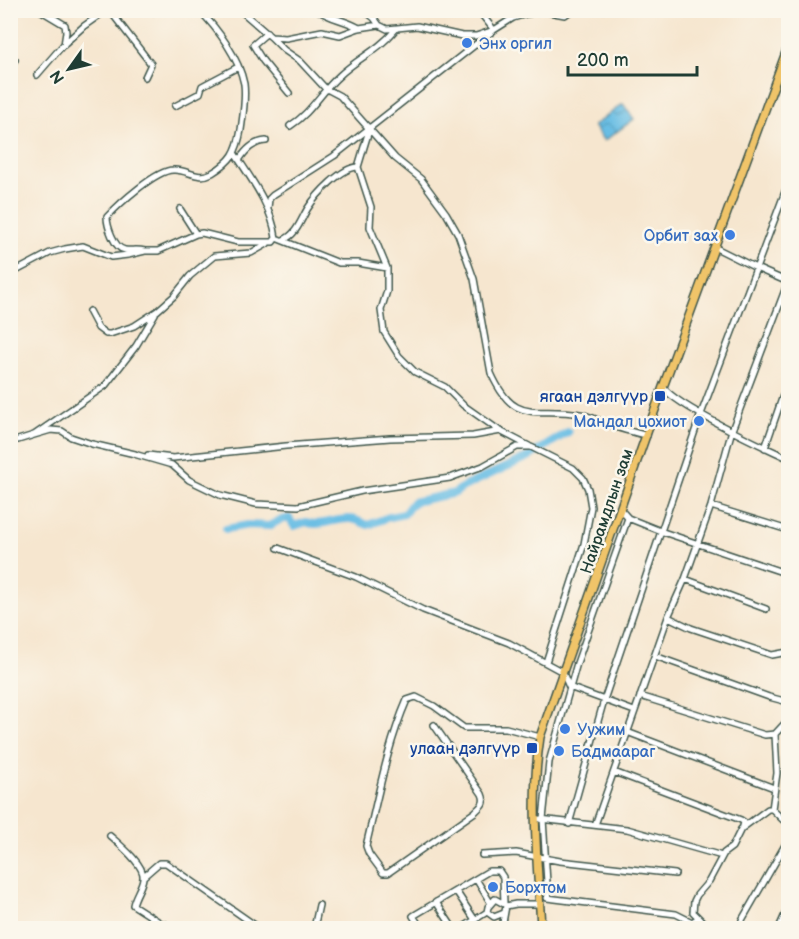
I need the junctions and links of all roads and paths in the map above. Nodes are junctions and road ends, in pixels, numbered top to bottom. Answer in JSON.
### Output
{"nodes":[{"id":1,"x":40,"y":10,"type":"edge"},
{"id":2,"x":199,"y":10,"type":"edge"},
{"id":3,"x":240,"y":10,"type":"edge"},
{"id":4,"x":318,"y":10,"type":"edge"},
{"id":5,"x":364,"y":10,"type":"edge"},
{"id":6,"x":372,"y":10,"type":"edge"},
{"id":7,"x":478,"y":10,"type":"edge"},
{"id":8,"x":494,"y":10,"type":"edge"},
{"id":9,"x":572,"y":10,"type":"edge"},
{"id":10,"x":112,"y":12,"type":"edge"},
{"id":11,"x":483,"y":16,"type":"junction"},
{"id":12,"x":374,"y":18,"type":"junction"},
{"id":13,"x":379,"y":25,"type":"junction"},
{"id":14,"x":360,"y":28,"type":"junction"},
{"id":15,"x":396,"y":29,"type":"junction"},
{"id":16,"x":494,"y":30,"type":"junction"},
{"id":17,"x":269,"y":35,"type":"junction"},
{"id":18,"x":63,"y":45,"type":"junction"},
{"id":19,"x":789,"y":47,"type":"edge"},
{"id":20,"x":238,"y":67,"type":"junction"},
{"id":21,"x":779,"y":73,"type":"junction"},
{"id":22,"x":37,"y":75,"type":"dead end"},
{"id":23,"x":789,"y":76,"type":"edge"},
{"id":24,"x":145,"y":77,"type":"dead end"},
{"id":25,"x":325,"y":88,"type":"junction"},
{"id":26,"x":289,"y":93,"type":"dead end"},
{"id":27,"x":175,"y":106,"type":"dead end"},
{"id":28,"x":290,"y":126,"type":"dead end"},
{"id":29,"x":369,"y":127,"type":"junction"},
{"id":30,"x":266,"y":141,"type":"dead end"},
{"id":31,"x":237,"y":157,"type":"junction"},
{"id":32,"x":358,"y":167,"type":"junction"},
{"id":33,"x":789,"y":184,"type":"edge"},
{"id":34,"x":180,"y":209,"type":"dead end"},
{"id":35,"x":268,"y":209,"type":"junction"},
{"id":36,"x":195,"y":234,"type":"junction"},
{"id":37,"x":279,"y":239,"type":"junction"},
{"id":38,"x":269,"y":243,"type":"junction"},
{"id":39,"x":716,"y":248,"type":"junction"},
{"id":40,"x":145,"y":251,"type":"junction"},
{"id":41,"x":387,"y":268,"type":"junction"},
{"id":42,"x":756,"y":268,"type":"junction"},
{"id":43,"x":16,"y":271,"type":"dead end"},
{"id":44,"x":788,"y":282,"type":"edge"},
{"id":45,"x":89,"y":311,"type":"dead end"},
{"id":46,"x":157,"y":311,"type":"junction"},
{"id":47,"x":789,"y":381,"type":"edge"},
{"id":48,"x":663,"y":387,"type":"junction"},
{"id":49,"x":702,"y":414,"type":"junction"},
{"id":50,"x":732,"y":430,"type":"junction"},
{"id":51,"x":501,"y":432,"type":"junction"},
{"id":52,"x":34,"y":435,"type":"junction"},
{"id":53,"x":647,"y":436,"type":"junction"},
{"id":54,"x":18,"y":440,"type":"dead end"},
{"id":55,"x":532,"y":447,"type":"junction"},
{"id":56,"x":765,"y":448,"type":"junction"},
{"id":57,"x":134,"y":454,"type":"junction"},
{"id":58,"x":789,"y":458,"type":"edge"},
{"id":59,"x":711,"y":506,"type":"junction"},
{"id":60,"x":620,"y":509,"type":"junction"},
{"id":61,"x":628,"y":518,"type":"junction"},
{"id":62,"x":789,"y":530,"type":"edge"},
{"id":63,"x":663,"y":532,"type":"junction"},
{"id":64,"x":698,"y":543,"type":"junction"},
{"id":65,"x":278,"y":548,"type":"dead end"},
{"id":66,"x":789,"y":574,"type":"edge"},
{"id":67,"x":685,"y":579,"type":"junction"},
{"id":68,"x":766,"y":609,"type":"dead end"},
{"id":69,"x":668,"y":617,"type":"junction"},
{"id":70,"x":789,"y":652,"type":"edge"},
{"id":71,"x":655,"y":656,"type":"junction"},
{"id":72,"x":546,"y":662,"type":"junction"},
{"id":73,"x":789,"y":665,"type":"edge"},
{"id":74,"x":563,"y":673,"type":"junction"},
{"id":75,"x":789,"y":684,"type":"edge"},
{"id":76,"x":570,"y":687,"type":"junction"},
{"id":77,"x":640,"y":696,"type":"junction"},
{"id":78,"x":604,"y":700,"type":"junction"},
{"id":79,"x":789,"y":702,"type":"edge"},
{"id":80,"x":550,"y":708,"type":"junction"},
{"id":81,"x":634,"y":711,"type":"junction"},
{"id":82,"x":563,"y":714,"type":"junction"},
{"id":83,"x":789,"y":720,"type":"edge"},
{"id":84,"x":434,"y":725,"type":"dead end"},
{"id":85,"x":627,"y":732,"type":"junction"},
{"id":86,"x":775,"y":734,"type":"junction"},
{"id":87,"x":540,"y":737,"type":"junction"},
{"id":88,"x":614,"y":772,"type":"junction"},
{"id":89,"x":774,"y":788,"type":"junction"},
{"id":90,"x":772,"y":809,"type":"junction"},
{"id":91,"x":539,"y":819,"type":"junction"},
{"id":92,"x":789,"y":820,"type":"edge"},
{"id":93,"x":569,"y":824,"type":"junction"},
{"id":94,"x":595,"y":825,"type":"junction"},
{"id":95,"x":743,"y":826,"type":"junction"},
{"id":96,"x":110,"y":836,"type":"dead end"},
{"id":97,"x":789,"y":840,"type":"edge"},
{"id":98,"x":482,"y":855,"type":"dead end"},
{"id":99,"x":723,"y":856,"type":"junction"},
{"id":100,"x":536,"y":858,"type":"junction"},
{"id":101,"x":546,"y":859,"type":"junction"},
{"id":102,"x":675,"y":874,"type":"dead end"},
{"id":103,"x":144,"y":876,"type":"junction"},
{"id":104,"x":476,"y":879,"type":"junction"},
{"id":105,"x":456,"y":891,"type":"junction"},
{"id":106,"x":548,"y":898,"type":"junction"},
{"id":107,"x":540,"y":901,"type":"junction"},
{"id":108,"x":436,"y":902,"type":"junction"},
{"id":109,"x":490,"y":902,"type":"junction"},
{"id":110,"x":505,"y":904,"type":"junction"},
{"id":111,"x":319,"y":905,"type":"dead end"},
{"id":112,"x":789,"y":908,"type":"edge"},
{"id":113,"x":487,"y":912,"type":"junction"},
{"id":114,"x":504,"y":913,"type":"junction"},
{"id":115,"x":698,"y":918,"type":"junction"},
{"id":116,"x":475,"y":920,"type":"junction"},
{"id":117,"x":742,"y":920,"type":"dead end"},
{"id":118,"x":177,"y":928,"type":"edge"},
{"id":119,"x":259,"y":928,"type":"edge"},
{"id":120,"x":314,"y":928,"type":"edge"},
{"id":121,"x":421,"y":928,"type":"edge"},
{"id":122,"x":453,"y":928,"type":"edge"},
{"id":123,"x":462,"y":928,"type":"edge"},
{"id":124,"x":502,"y":928,"type":"edge"},
{"id":125,"x":541,"y":928,"type":"edge"},
{"id":126,"x":709,"y":928,"type":"edge"},
{"id":127,"x":779,"y":928,"type":"edge"}],
"edges":[{"from":1,"to":18,"type":"street"},
{"from":2,"to":20,"type":"street"},
{"from":3,"to":17,"type":"street"},
{"from":4,"to":14,"type":"street"},
{"from":5,"to":12,"type":"street"},
{"from":6,"to":12,"type":"street"},
{"from":7,"to":11,"type":"street"},
{"from":8,"to":11,"type":"street"},
{"from":9,"to":16,"type":"street"},
{"from":10,"to":18,"type":"street"},
{"from":10,"to":24,"type":"street"},
{"from":11,"to":16,"type":"street"},
{"from":12,"to":13,"type":"street"},
{"from":13,"to":14,"type":"street"},
{"from":13,"to":15,"type":"street"},
{"from":14,"to":17,"type":"street"},
{"from":15,"to":16,"type":"street"},
{"from":15,"to":25,"type":"street"},
{"from":16,"to":29,"type":"street"},
{"from":17,"to":25,"type":"street"},
{"from":17,"to":26,"type":"street"},
{"from":18,"to":22,"type":"street"},
{"from":19,"to":21,"type":"main road","name":"Найрамдлын зам"},
{"from":20,"to":27,"type":"street"},
{"from":20,"to":31,"type":"street"},
{"from":21,"to":23,"type":"street"},
{"from":21,"to":39,"type":"main road","name":"Найрамдлын зам"},
{"from":25,"to":28,"type":"street"},
{"from":25,"to":29,"type":"street"},
{"from":29,"to":32,"type":"street"},
{"from":29,"to":35,"type":"street"},
{"from":29,"to":53,"type":"street"},
{"from":30,"to":31,"type":"street"},
{"from":31,"to":35,"type":"street"},
{"from":31,"to":40,"type":"street"},
{"from":32,"to":37,"type":"street"},
{"from":32,"to":41,"type":"street"},
{"from":33,"to":42,"type":"street"},
{"from":34,"to":36,"type":"street"},
{"from":35,"to":37,"type":"street"},
{"from":36,"to":38,"type":"street"},
{"from":36,"to":40,"type":"street"},
{"from":37,"to":38,"type":"street"},
{"from":37,"to":41,"type":"street"},
{"from":38,"to":46,"type":"street"},
{"from":39,"to":42,"type":"street"},
{"from":39,"to":48,"type":"main road","name":"Найрамдлын зам"},
{"from":40,"to":43,"type":"street"},
{"from":41,"to":51,"type":"street"},
{"from":42,"to":44,"type":"street"},
{"from":42,"to":49,"type":"street"},
{"from":44,"to":50,"type":"street"},
{"from":45,"to":46,"type":"street"},
{"from":46,"to":52,"type":"street"},
{"from":47,"to":56,"type":"street"},
{"from":48,"to":49,"type":"street"},
{"from":48,"to":53,"type":"main road","name":"Найрамдлын зам"},
{"from":49,"to":50,"type":"street"},
{"from":49,"to":63,"type":"street"},
{"from":50,"to":56,"type":"street"},
{"from":50,"to":59,"type":"street"},
{"from":51,"to":55,"type":"street"},
{"from":51,"to":57,"type":"street"},
{"from":52,"to":54,"type":"street"},
{"from":52,"to":57,"type":"street"},
{"from":53,"to":60,"type":"main road","name":"Найрамдлын зам"},
{"from":55,"to":57,"type":"street"},
{"from":55,"to":72,"type":"street"},
{"from":56,"to":58,"type":"street"},
{"from":59,"to":62,"type":"street"},
{"from":59,"to":64,"type":"street"},
{"from":60,"to":61,"type":"street"},
{"from":60,"to":74,"type":"main road","name":"Найрамдлын зам"},
{"from":61,"to":63,"type":"street"},
{"from":61,"to":76,"type":"street"},
{"from":63,"to":64,"type":"street"},
{"from":63,"to":78,"type":"street"},
{"from":64,"to":66,"type":"street"},
{"from":64,"to":67,"type":"street"},
{"from":65,"to":72,"type":"street"},
{"from":67,"to":68,"type":"street"},
{"from":67,"to":69,"type":"street"},
{"from":69,"to":70,"type":"street"},
{"from":69,"to":71,"type":"street"},
{"from":71,"to":77,"type":"street"},
{"from":71,"to":79,"type":"street"},
{"from":72,"to":74,"type":"street"},
{"from":73,"to":75,"type":"street"},
{"from":74,"to":76,"type":"street"},
{"from":74,"to":80,"type":"main road","name":"Найрамдлын зам"},
{"from":76,"to":78,"type":"street"},
{"from":76,"to":82,"type":"street"},
{"from":77,"to":81,"type":"street"},
{"from":77,"to":86,"type":"street"},
{"from":78,"to":81,"type":"street"},
{"from":78,"to":93,"type":"street"},
{"from":80,"to":82,"type":"street"},
{"from":80,"to":87,"type":"main road","name":"Найрамдлын зам"},
{"from":81,"to":85,"type":"street"},
{"from":82,"to":91,"type":"street"},
{"from":83,"to":86,"type":"street"},
{"from":84,"to":87,"type":"street"},
{"from":85,"to":88,"type":"street"},
{"from":85,"to":89,"type":"street"},
{"from":86,"to":89,"type":"street"},
{"from":87,"to":91,"type":"main road","name":"Найрамдлын зам"},
{"from":88,"to":94,"type":"street"},
{"from":88,"to":95,"type":"street"},
{"from":89,"to":90,"type":"street"},
{"from":90,"to":92,"type":"street"},
{"from":90,"to":95,"type":"street"},
{"from":91,"to":93,"type":"street"},
{"from":91,"to":100,"type":"main road","name":"Найрамдлын зам"},
{"from":91,"to":101,"type":"street"},
{"from":93,"to":94,"type":"street"},
{"from":94,"to":99,"type":"street"},
{"from":95,"to":99,"type":"street"},
{"from":96,"to":103,"type":"street"},
{"from":97,"to":117,"type":"street"},
{"from":98,"to":100,"type":"street"},
{"from":99,"to":115,"type":"street"},
{"from":100,"to":101,"type":"street"},
{"from":100,"to":107,"type":"main road","name":"Найрамдлын зам"},
{"from":101,"to":102,"type":"street"},
{"from":101,"to":106,"type":"street"},
{"from":103,"to":118,"type":"street"},
{"from":103,"to":119,"type":"street"},
{"from":104,"to":105,"type":"street"},
{"from":104,"to":109,"type":"street"},
{"from":104,"to":110,"type":"street"},
{"from":105,"to":108,"type":"street"},
{"from":105,"to":116,"type":"street"},
{"from":106,"to":107,"type":"street"},
{"from":106,"to":115,"type":"street"},
{"from":107,"to":110,"type":"street"},
{"from":107,"to":125,"type":"main road","name":"Найрамдлын зам"},
{"from":108,"to":121,"type":"street"},
{"from":108,"to":122,"type":"street"},
{"from":109,"to":110,"type":"street"},
{"from":109,"to":113,"type":"street"},
{"from":110,"to":114,"type":"street"},
{"from":111,"to":120,"type":"street"},
{"from":112,"to":127,"type":"street"},
{"from":113,"to":114,"type":"street"},
{"from":113,"to":116,"type":"street"},
{"from":114,"to":124,"type":"street"},
{"from":115,"to":126,"type":"street"},
{"from":116,"to":123,"type":"street"}]}
